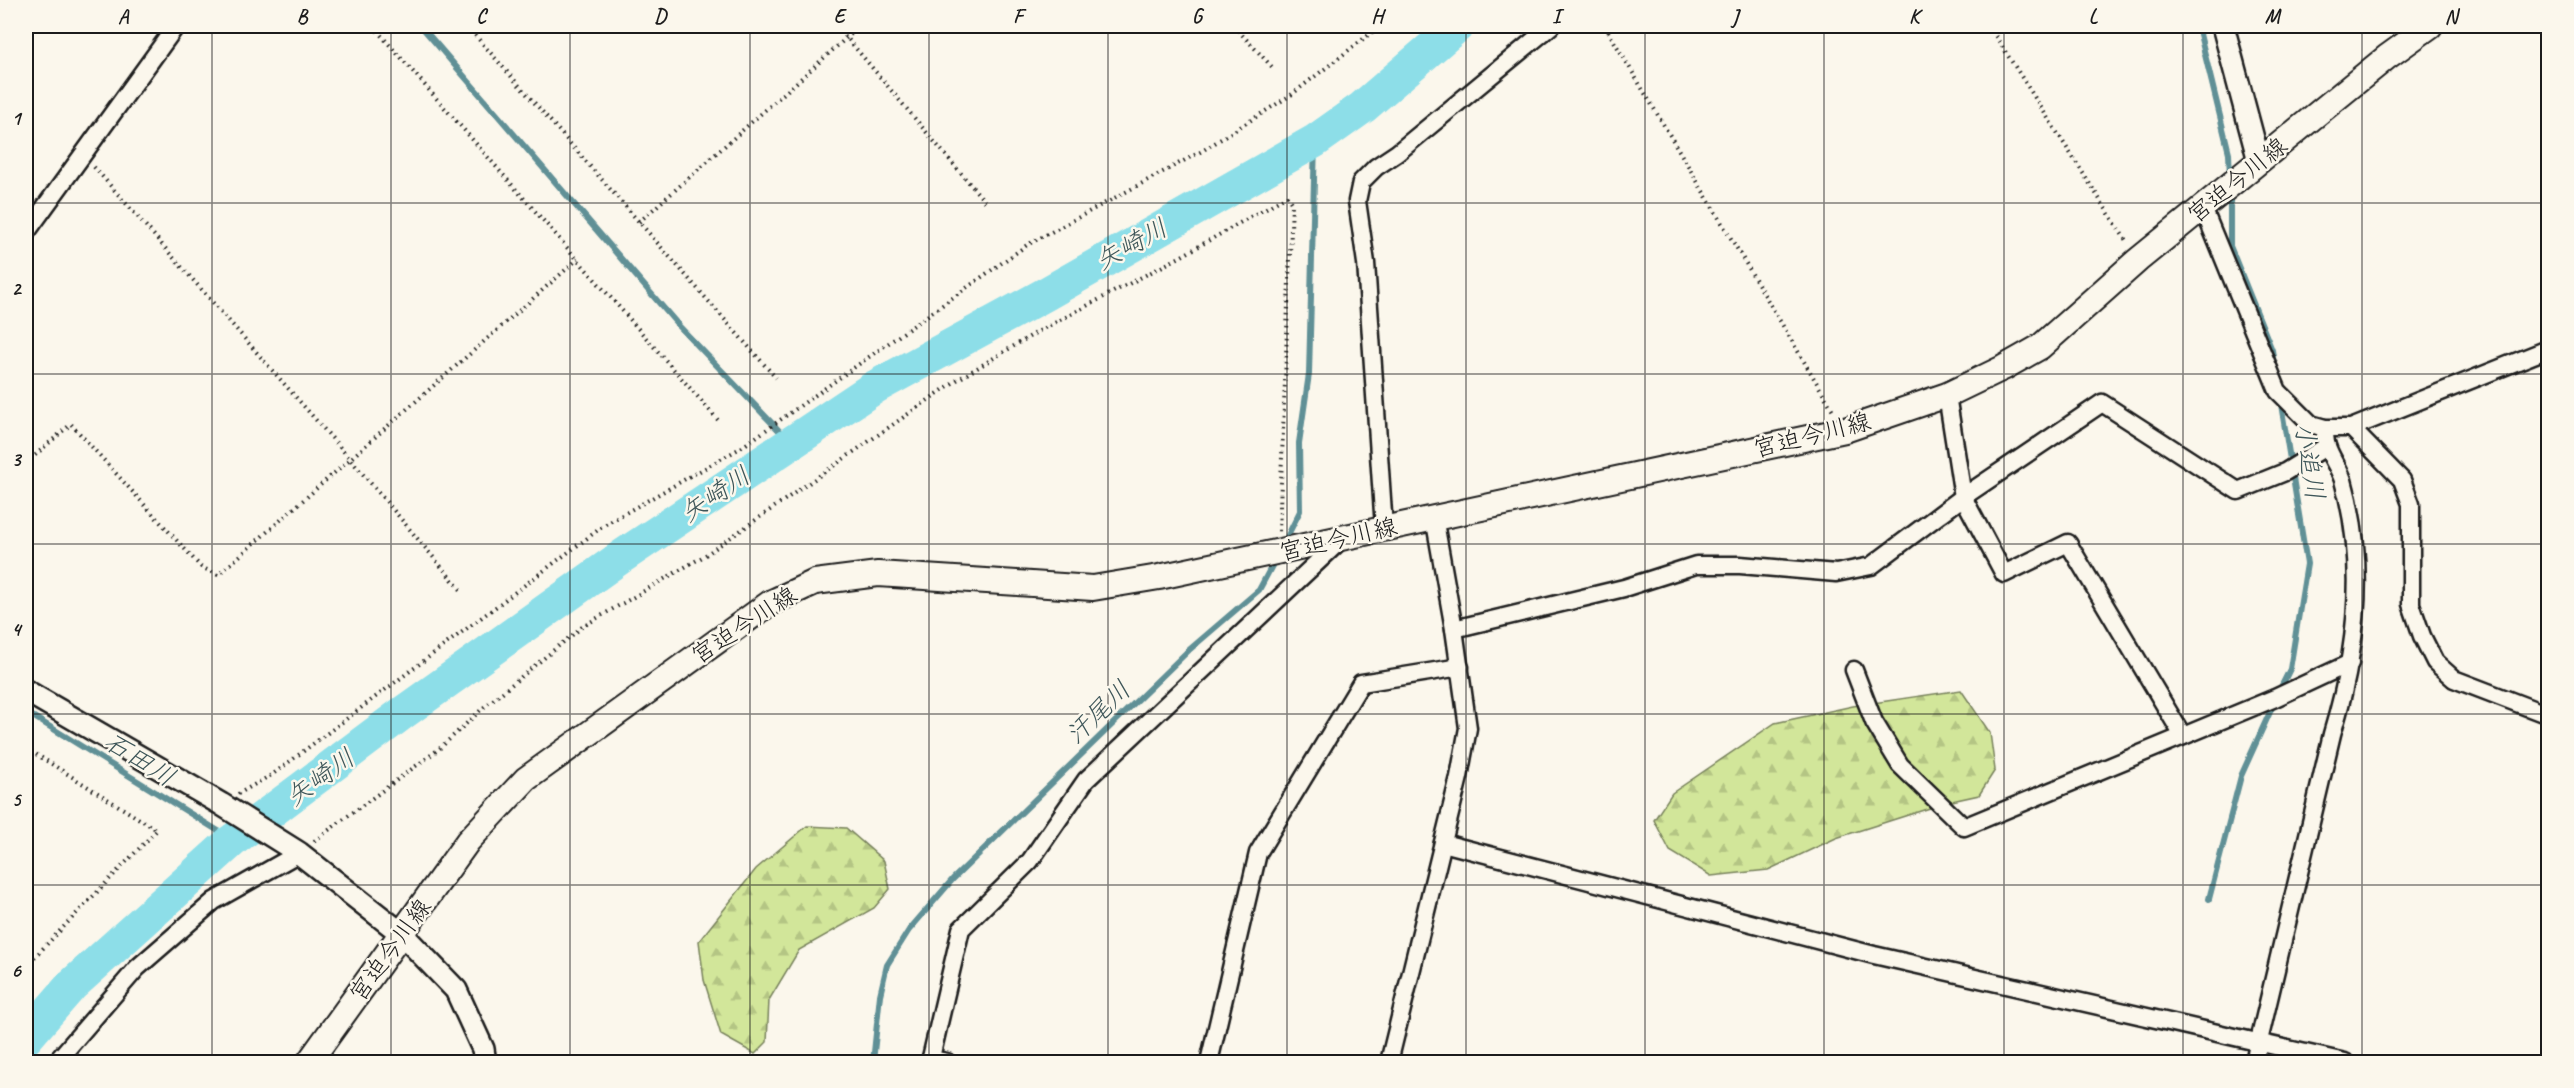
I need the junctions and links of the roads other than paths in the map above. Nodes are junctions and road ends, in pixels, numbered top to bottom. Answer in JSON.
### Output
{"nodes":[{"id":1,"x":177,"y":26,"type":"edge"},
{"id":2,"x":1551,"y":26,"type":"edge"},
{"id":3,"x":2223,"y":26,"type":"edge"},
{"id":4,"x":2430,"y":26,"type":"edge"},
{"id":5,"x":2259,"y":161,"type":"junction"},
{"id":6,"x":2203,"y":208,"type":"junction"},
{"id":7,"x":26,"y":234,"type":"edge"},
{"id":8,"x":2548,"y":349,"type":"edge"},
{"id":9,"x":1947,"y":395,"type":"junction"},
{"id":10,"x":2325,"y":428,"type":"junction"},
{"id":11,"x":2351,"y":428,"type":"junction"},
{"id":12,"x":2327,"y":446,"type":"junction"},
{"id":13,"x":1963,"y":497,"type":"junction"},
{"id":14,"x":1434,"y":517,"type":"junction"},
{"id":15,"x":1384,"y":528,"type":"junction"},
{"id":16,"x":1344,"y":538,"type":"junction"},
{"id":17,"x":1454,"y":629,"type":"junction"},
{"id":18,"x":2350,"y":663,"type":"junction"},
{"id":19,"x":1460,"y":667,"type":"junction"},
{"id":20,"x":1854,"y":670,"type":"dead end"},
{"id":21,"x":26,"y":691,"type":"edge"},
{"id":22,"x":2548,"y":715,"type":"edge"},
{"id":23,"x":2183,"y":736,"type":"junction"},
{"id":24,"x":1443,"y":843,"type":"junction"},
{"id":25,"x":298,"y":853,"type":"junction"},
{"id":26,"x":402,"y":934,"type":"junction"},
{"id":27,"x":2259,"y":1043,"type":"junction"},
{"id":28,"x":930,"y":1060,"type":"edge"},
{"id":29,"x":56,"y":1062,"type":"edge"},
{"id":30,"x":309,"y":1062,"type":"edge"},
{"id":31,"x":485,"y":1062,"type":"edge"},
{"id":32,"x":947,"y":1062,"type":"edge"},
{"id":33,"x":1209,"y":1062,"type":"edge"},
{"id":34,"x":1389,"y":1062,"type":"edge"},
{"id":35,"x":2254,"y":1062,"type":"edge"},
{"id":36,"x":2345,"y":1062,"type":"edge"}],
"edges":[{"from":1,"to":7,"type":"street"},
{"from":2,"to":15,"type":"street"},
{"from":3,"to":5,"type":"street"},
{"from":4,"to":5,"type":"main road","name":"宮迫今川線"},
{"from":5,"to":6,"type":"main road","name":"宮迫今川線"},
{"from":6,"to":9,"type":"main road","name":"宮迫今川線"},
{"from":6,"to":10,"type":"street"},
{"from":8,"to":11,"type":"street"},
{"from":9,"to":13,"type":"street"},
{"from":9,"to":14,"type":"main road","name":"宮迫今川線"},
{"from":10,"to":11,"type":"street"},
{"from":10,"to":12,"type":"street"},
{"from":11,"to":22,"type":"street"},
{"from":12,"to":13,"type":"street"},
{"from":12,"to":18,"type":"street"},
{"from":13,"to":17,"type":"street"},
{"from":13,"to":23,"type":"street"},
{"from":14,"to":15,"type":"main road","name":"宮迫今川線"},
{"from":14,"to":17,"type":"street"},
{"from":15,"to":16,"type":"main road","name":"宮迫今川線"},
{"from":16,"to":26,"type":"main road","name":"宮迫今川線"},
{"from":16,"to":28,"type":"street"},
{"from":17,"to":19,"type":"street"},
{"from":18,"to":23,"type":"street"},
{"from":18,"to":27,"type":"street"},
{"from":19,"to":24,"type":"street"},
{"from":19,"to":33,"type":"street"},
{"from":20,"to":23,"type":"street"},
{"from":21,"to":25,"type":"street"},
{"from":24,"to":27,"type":"street"},
{"from":24,"to":34,"type":"street"},
{"from":25,"to":26,"type":"street"},
{"from":25,"to":29,"type":"street"},
{"from":26,"to":30,"type":"main road","name":"宮迫今川線"},
{"from":26,"to":31,"type":"street"},
{"from":27,"to":35,"type":"street"},
{"from":27,"to":36,"type":"street"},
{"from":28,"to":32,"type":"street"}]}
